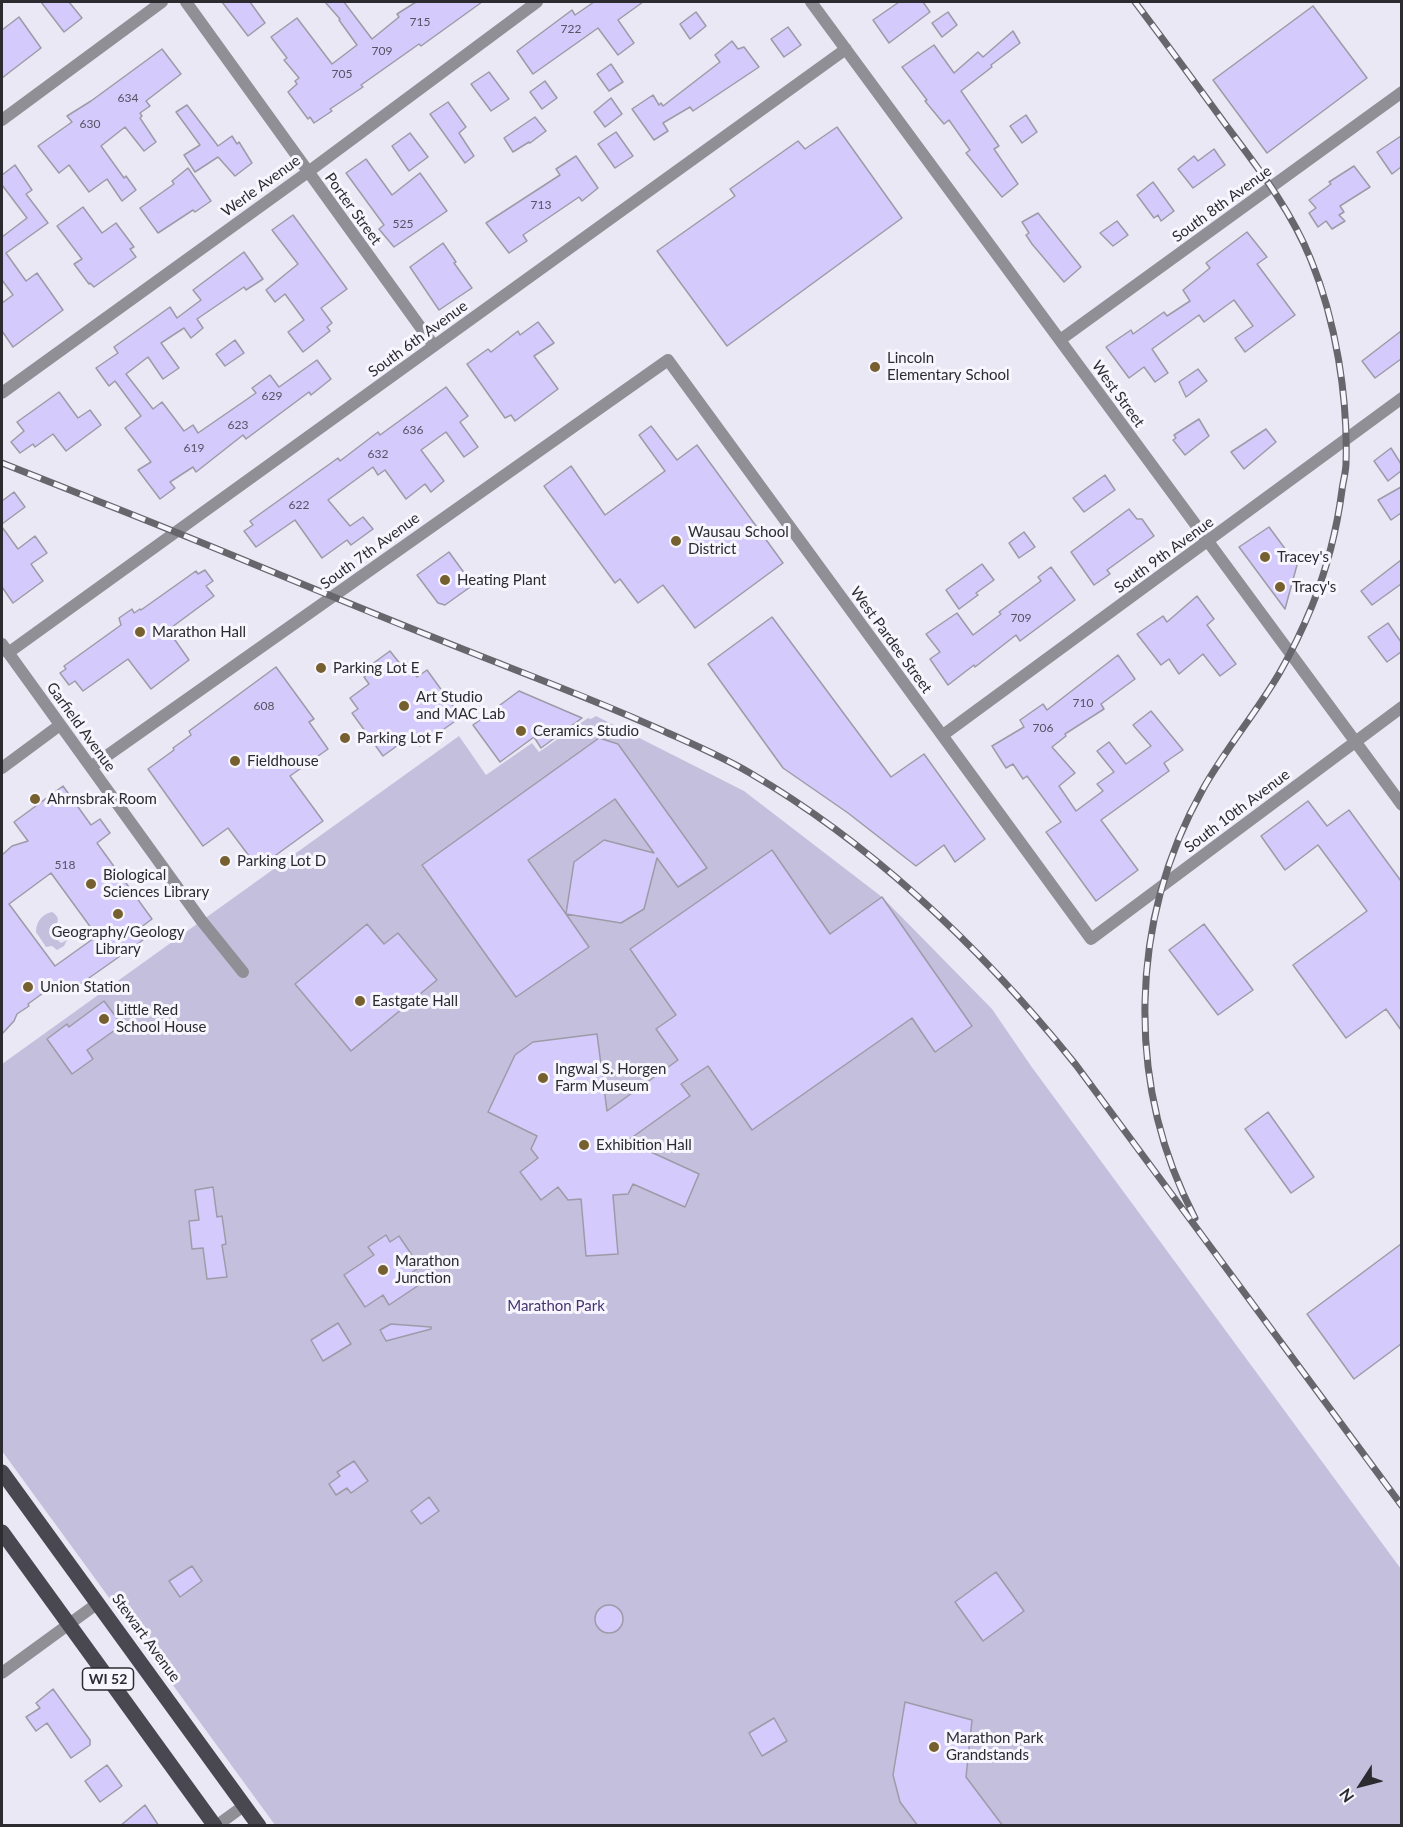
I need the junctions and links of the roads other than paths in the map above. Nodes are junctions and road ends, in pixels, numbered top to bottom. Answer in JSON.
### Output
{"nodes":[{"id":1,"x":162,"y":2,"type":"edge"},
{"id":2,"x":186,"y":2,"type":"edge"},
{"id":3,"x":537,"y":2,"type":"edge"},
{"id":4,"x":811,"y":2,"type":"edge"},
{"id":5,"x":846,"y":49,"type":"junction"},
{"id":6,"x":1401,"y":92,"type":"edge"},
{"id":7,"x":2,"y":120,"type":"edge"},
{"id":8,"x":308,"y":172,"type":"junction"},
{"id":9,"x":1060,"y":340,"type":"junction"},
{"id":10,"x":434,"y":346,"type":"junction"},
{"id":11,"x":668,"y":360,"type":"joint"},
{"id":12,"x":2,"y":393,"type":"edge"},
{"id":13,"x":1401,"y":398,"type":"edge"},
{"id":14,"x":1208,"y":542,"type":"junction"},
{"id":15,"x":5,"y":648,"type":"edge"},
{"id":16,"x":1401,"y":707,"type":"edge"},
{"id":17,"x":60,"y":725,"type":"junction"},
{"id":18,"x":943,"y":735,"type":"junction"},
{"id":19,"x":1355,"y":741,"type":"junction"},
{"id":20,"x":2,"y":768,"type":"edge"},
{"id":21,"x":91,"y":768,"type":"junction"},
{"id":22,"x":1401,"y":805,"type":"edge"},
{"id":23,"x":1092,"y":939,"type":"joint"},
{"id":24,"x":243,"y":972,"type":"dead end"},
{"id":25,"x":2,"y":1472,"type":"edge"},
{"id":26,"x":2,"y":1532,"type":"edge"},
{"id":27,"x":98,"y":1603,"type":"junction"},
{"id":28,"x":68,"y":1624,"type":"junction"},
{"id":29,"x":2,"y":1672,"type":"edge"},
{"id":30,"x":245,"y":1805,"type":"junction"},
{"id":31,"x":215,"y":1826,"type":"edge"},
{"id":32,"x":259,"y":1826,"type":"edge"}],
"edges":[{"from":1,"to":7,"type":"street"},
{"from":2,"to":8,"type":"street","name":"Porter Street"},
{"from":3,"to":8,"type":"street","name":"Werle Avenue"},
{"from":4,"to":5,"type":"street","name":"West Street"},
{"from":5,"to":9,"type":"street","name":"West Street"},
{"from":5,"to":10,"type":"street","name":"South 6th Avenue"},
{"from":6,"to":9,"type":"street","name":"South 8th Avenue"},
{"from":8,"to":10,"type":"street","name":"Porter Street"},
{"from":8,"to":12,"type":"street","name":"Werle Avenue"},
{"from":9,"to":14,"type":"street","name":"West Street"},
{"from":10,"to":15,"type":"street","name":"South 6th Avenue"},
{"from":11,"to":18,"type":"street","name":"West Pardee Street"},
{"from":11,"to":21,"type":"street","name":"South 7th Avenue"},
{"from":13,"to":14,"type":"street","name":"South 9th Avenue"},
{"from":14,"to":18,"type":"street","name":"South 9th Avenue"},
{"from":14,"to":19,"type":"street","name":"West Street"},
{"from":15,"to":17,"type":"street","name":"Garfield Avenue"},
{"from":16,"to":19,"type":"street","name":"South 10th Avenue"},
{"from":17,"to":20,"type":"street"},
{"from":17,"to":21,"type":"street","name":"Garfield Avenue"},
{"from":18,"to":23,"type":"street","name":"West Pardee Street"},
{"from":19,"to":22,"type":"street","name":"West Street"},
{"from":19,"to":23,"type":"street","name":"South 10th Avenue"},
{"from":21,"to":24,"type":"street","name":"Garfield Avenue"},
{"from":25,"to":27,"type":"main road","name":"Stewart Avenue","number":"WI 52"},
{"from":26,"to":28,"type":"main road","number":"WI 52"},
{"from":27,"to":28,"type":"street"},
{"from":27,"to":30,"type":"main road","name":"Stewart Avenue","number":"WI 52"},
{"from":28,"to":29,"type":"street"},
{"from":28,"to":31,"type":"main road","number":"WI 52"},
{"from":30,"to":31,"type":"street"},
{"from":30,"to":32,"type":"main road","name":"Stewart Avenue","number":"WI 52"}]}
